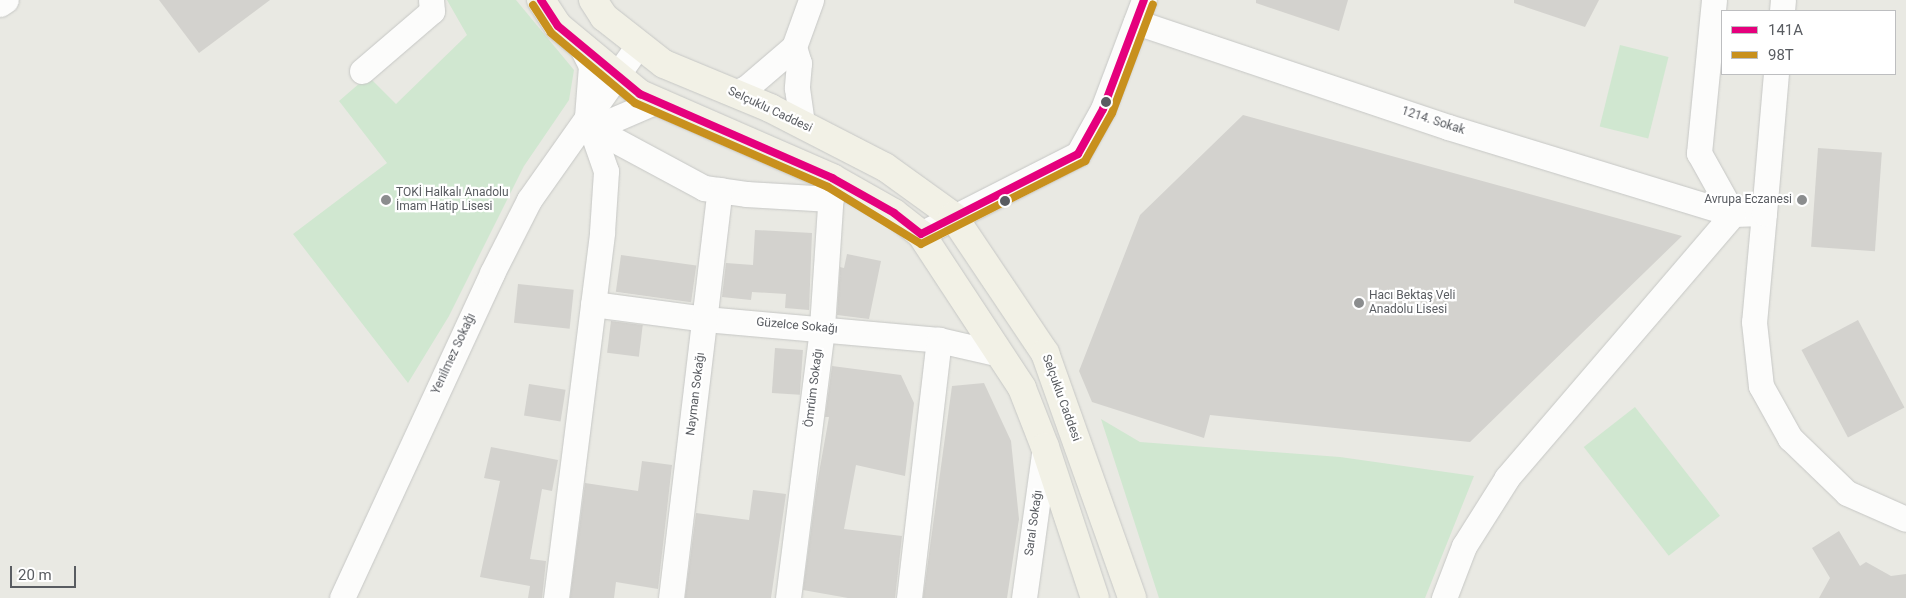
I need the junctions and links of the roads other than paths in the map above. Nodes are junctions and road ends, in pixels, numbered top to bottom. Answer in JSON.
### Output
{"nodes":[{"id":1,"x":6,"y":0,"type":"edge"},
{"id":2,"x":431,"y":0,"type":"edge"},
{"id":3,"x":541,"y":0,"type":"edge"},
{"id":4,"x":593,"y":0,"type":"edge"},
{"id":5,"x":811,"y":0,"type":"edge"},
{"id":6,"x":1714,"y":0,"type":"edge"},
{"id":7,"x":0,"y":4,"type":"edge"},
{"id":8,"x":1140,"y":11,"type":"edge"},
{"id":9,"x":580,"y":44,"type":"junction"},
{"id":10,"x":638,"y":44,"type":"junction"},
{"id":11,"x":794,"y":47,"type":"junction"},
{"id":12,"x":362,"y":71,"type":"dead end"},
{"id":13,"x":1776,"y":75,"type":"edge"},
{"id":14,"x":618,"y":76,"type":"junction"},
{"id":15,"x":734,"y":93,"type":"junction"},
{"id":16,"x":657,"y":101,"type":"junction"},
{"id":17,"x":588,"y":124,"type":"junction"},
{"id":18,"x":802,"y":124,"type":"junction"},
{"id":19,"x":831,"y":189,"type":"junction"},
{"id":20,"x":720,"y":190,"type":"junction"},
{"id":21,"x":1764,"y":213,"type":"junction"},
{"id":22,"x":1733,"y":214,"type":"junction"},
{"id":23,"x":954,"y":216,"type":"junction"},
{"id":24,"x":922,"y":234,"type":"junction"},
{"id":25,"x":594,"y":304,"type":"junction"},
{"id":26,"x":705,"y":319,"type":"junction"},
{"id":27,"x":822,"y":327,"type":"junction"},
{"id":28,"x":939,"y":340,"type":"junction"},
{"id":29,"x":1000,"y":354,"type":"junction"},
{"id":30,"x":1045,"y":447,"type":"junction"},
{"id":31,"x":1906,"y":519,"type":"edge"},
{"id":32,"x":342,"y":598,"type":"edge"},
{"id":33,"x":556,"y":598,"type":"edge"},
{"id":34,"x":671,"y":598,"type":"edge"},
{"id":35,"x":788,"y":598,"type":"edge"},
{"id":36,"x":909,"y":598,"type":"edge"},
{"id":37,"x":1024,"y":598,"type":"edge"},
{"id":38,"x":1095,"y":598,"type":"edge"},
{"id":39,"x":1132,"y":598,"type":"edge"},
{"id":40,"x":1444,"y":598,"type":"edge"}],
"edges":[{"from":1,"to":7,"type":"street"},
{"from":2,"to":12,"type":"street"},
{"from":3,"to":9,"type":"main road"},
{"from":4,"to":10,"type":"main road","name":"Selçuklu Caddesi"},
{"from":5,"to":11,"type":"street"},
{"from":6,"to":22,"type":"street"},
{"from":8,"to":22,"type":"street","name":"1214. Sokak"},
{"from":8,"to":23,"type":"street"},
{"from":9,"to":14,"type":"main road"},
{"from":9,"to":17,"type":"street"},
{"from":10,"to":14,"type":"street","name":"Yenilmez Sokağı"},
{"from":10,"to":15,"type":"main road","name":"Selçuklu Caddesi"},
{"from":11,"to":15,"type":"street"},
{"from":11,"to":18,"type":"street"},
{"from":13,"to":21,"type":"street"},
{"from":14,"to":16,"type":"main road"},
{"from":14,"to":17,"type":"street","name":"Yenilmez Sokağı"},
{"from":15,"to":18,"type":"main road","name":"Selçuklu Caddesi"},
{"from":16,"to":17,"type":"street"},
{"from":16,"to":19,"type":"main road"},
{"from":17,"to":20,"type":"street"},
{"from":17,"to":25,"type":"street"},
{"from":17,"to":32,"type":"street","name":"Yenilmez Sokağı"},
{"from":18,"to":23,"type":"main road","name":"Selçuklu Caddesi"},
{"from":19,"to":20,"type":"street"},
{"from":19,"to":24,"type":"main road"},
{"from":19,"to":27,"type":"street","name":"Ömrüm Sokağı"},
{"from":20,"to":26,"type":"street","name":"Nayman Sokağı"},
{"from":21,"to":22,"type":"street","name":"1214. Sokak"},
{"from":21,"to":31,"type":"street"},
{"from":22,"to":40,"type":"street"},
{"from":23,"to":24,"type":"street"},
{"from":23,"to":39,"type":"main road","name":"Selçuklu Caddesi"},
{"from":24,"to":29,"type":"main road"},
{"from":25,"to":26,"type":"street","name":"Güzelce Sokağı"},
{"from":25,"to":33,"type":"street"},
{"from":26,"to":27,"type":"street","name":"Güzelce Sokağı"},
{"from":26,"to":34,"type":"street","name":"Nayman Sokağı"},
{"from":27,"to":28,"type":"street","name":"Güzelce Sokağı"},
{"from":27,"to":35,"type":"street","name":"Ömrüm Sokağı"},
{"from":28,"to":29,"type":"street","name":"Güzelce Sokağı"},
{"from":28,"to":36,"type":"street"},
{"from":29,"to":30,"type":"main road"},
{"from":30,"to":37,"type":"street","name":"Saral Sokağı"},
{"from":30,"to":38,"type":"main road"}]}
